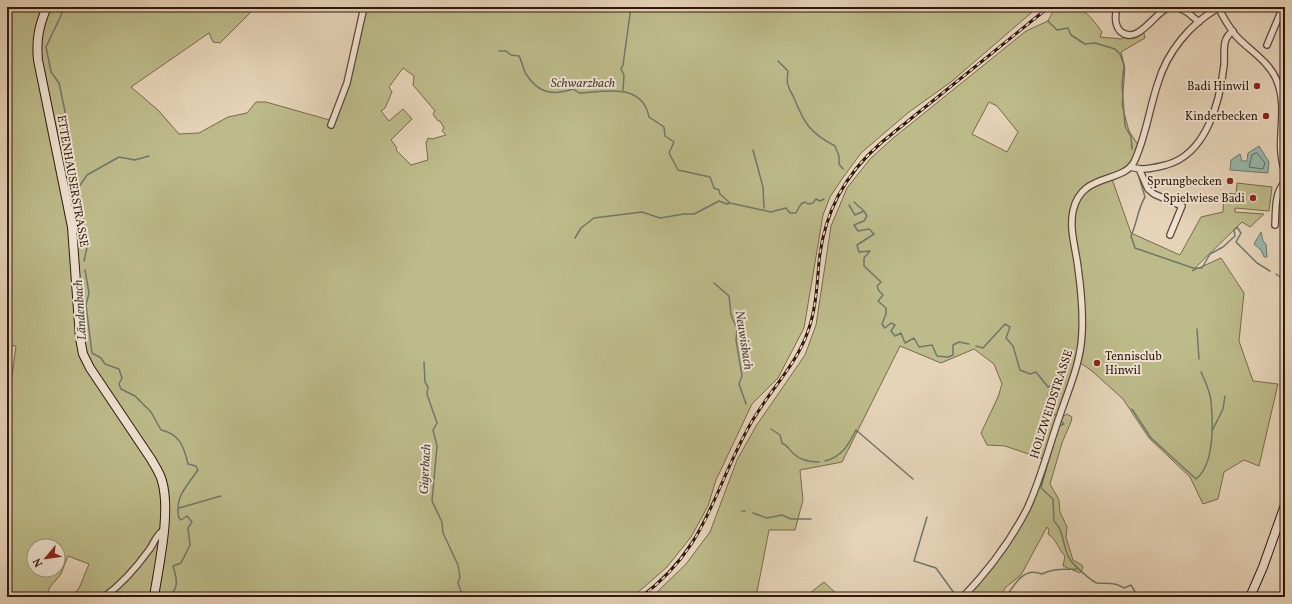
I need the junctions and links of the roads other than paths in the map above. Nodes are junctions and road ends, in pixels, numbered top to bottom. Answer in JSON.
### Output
{"nodes":[{"id":1,"x":47,"y":7,"type":"edge"},
{"id":2,"x":364,"y":7,"type":"edge"},
{"id":3,"x":1117,"y":7,"type":"edge"},
{"id":4,"x":1169,"y":7,"type":"edge"},
{"id":5,"x":1177,"y":7,"type":"edge"},
{"id":6,"x":1218,"y":7,"type":"edge"},
{"id":7,"x":1283,"y":7,"type":"edge"},
{"id":8,"x":1199,"y":22,"type":"junction"},
{"id":9,"x":1233,"y":31,"type":"junction"},
{"id":10,"x":1267,"y":45,"type":"dead end"},
{"id":11,"x":1284,"y":114,"type":"edge"},
{"id":12,"x":331,"y":125,"type":"dead end"},
{"id":13,"x":1130,"y":167,"type":"junction"},
{"id":14,"x":1140,"y":170,"type":"junction"},
{"id":15,"x":1285,"y":172,"type":"edge"},
{"id":16,"x":1285,"y":182,"type":"edge"},
{"id":17,"x":1275,"y":225,"type":"dead end"},
{"id":18,"x":1170,"y":235,"type":"dead end"},
{"id":19,"x":1285,"y":505,"type":"edge"},
{"id":20,"x":164,"y":530,"type":"junction"},
{"id":21,"x":1253,"y":596,"type":"edge"},
{"id":22,"x":104,"y":597,"type":"edge"},
{"id":23,"x":154,"y":597,"type":"edge"},
{"id":24,"x":963,"y":597,"type":"edge"}],
"edges":[{"from":1,"to":20,"type":"street","name":"ETTENHAUSERSTRASSE"},
{"from":2,"to":12,"type":"street"},
{"from":3,"to":4,"type":"street"},
{"from":5,"to":8,"type":"street"},
{"from":6,"to":8,"type":"street"},
{"from":6,"to":9,"type":"street"},
{"from":7,"to":10,"type":"street"},
{"from":8,"to":13,"type":"street"},
{"from":9,"to":11,"type":"street"},
{"from":9,"to":14,"type":"street"},
{"from":11,"to":15,"type":"street"},
{"from":13,"to":14,"type":"street"},
{"from":13,"to":24,"type":"street","name":"HOLZWEIDSTRASSE"},
{"from":14,"to":18,"type":"street"},
{"from":16,"to":17,"type":"street"},
{"from":19,"to":21,"type":"street"},
{"from":20,"to":22,"type":"street"},
{"from":20,"to":23,"type":"street","name":"ETTENHAUSERSTRASSE"}]}
